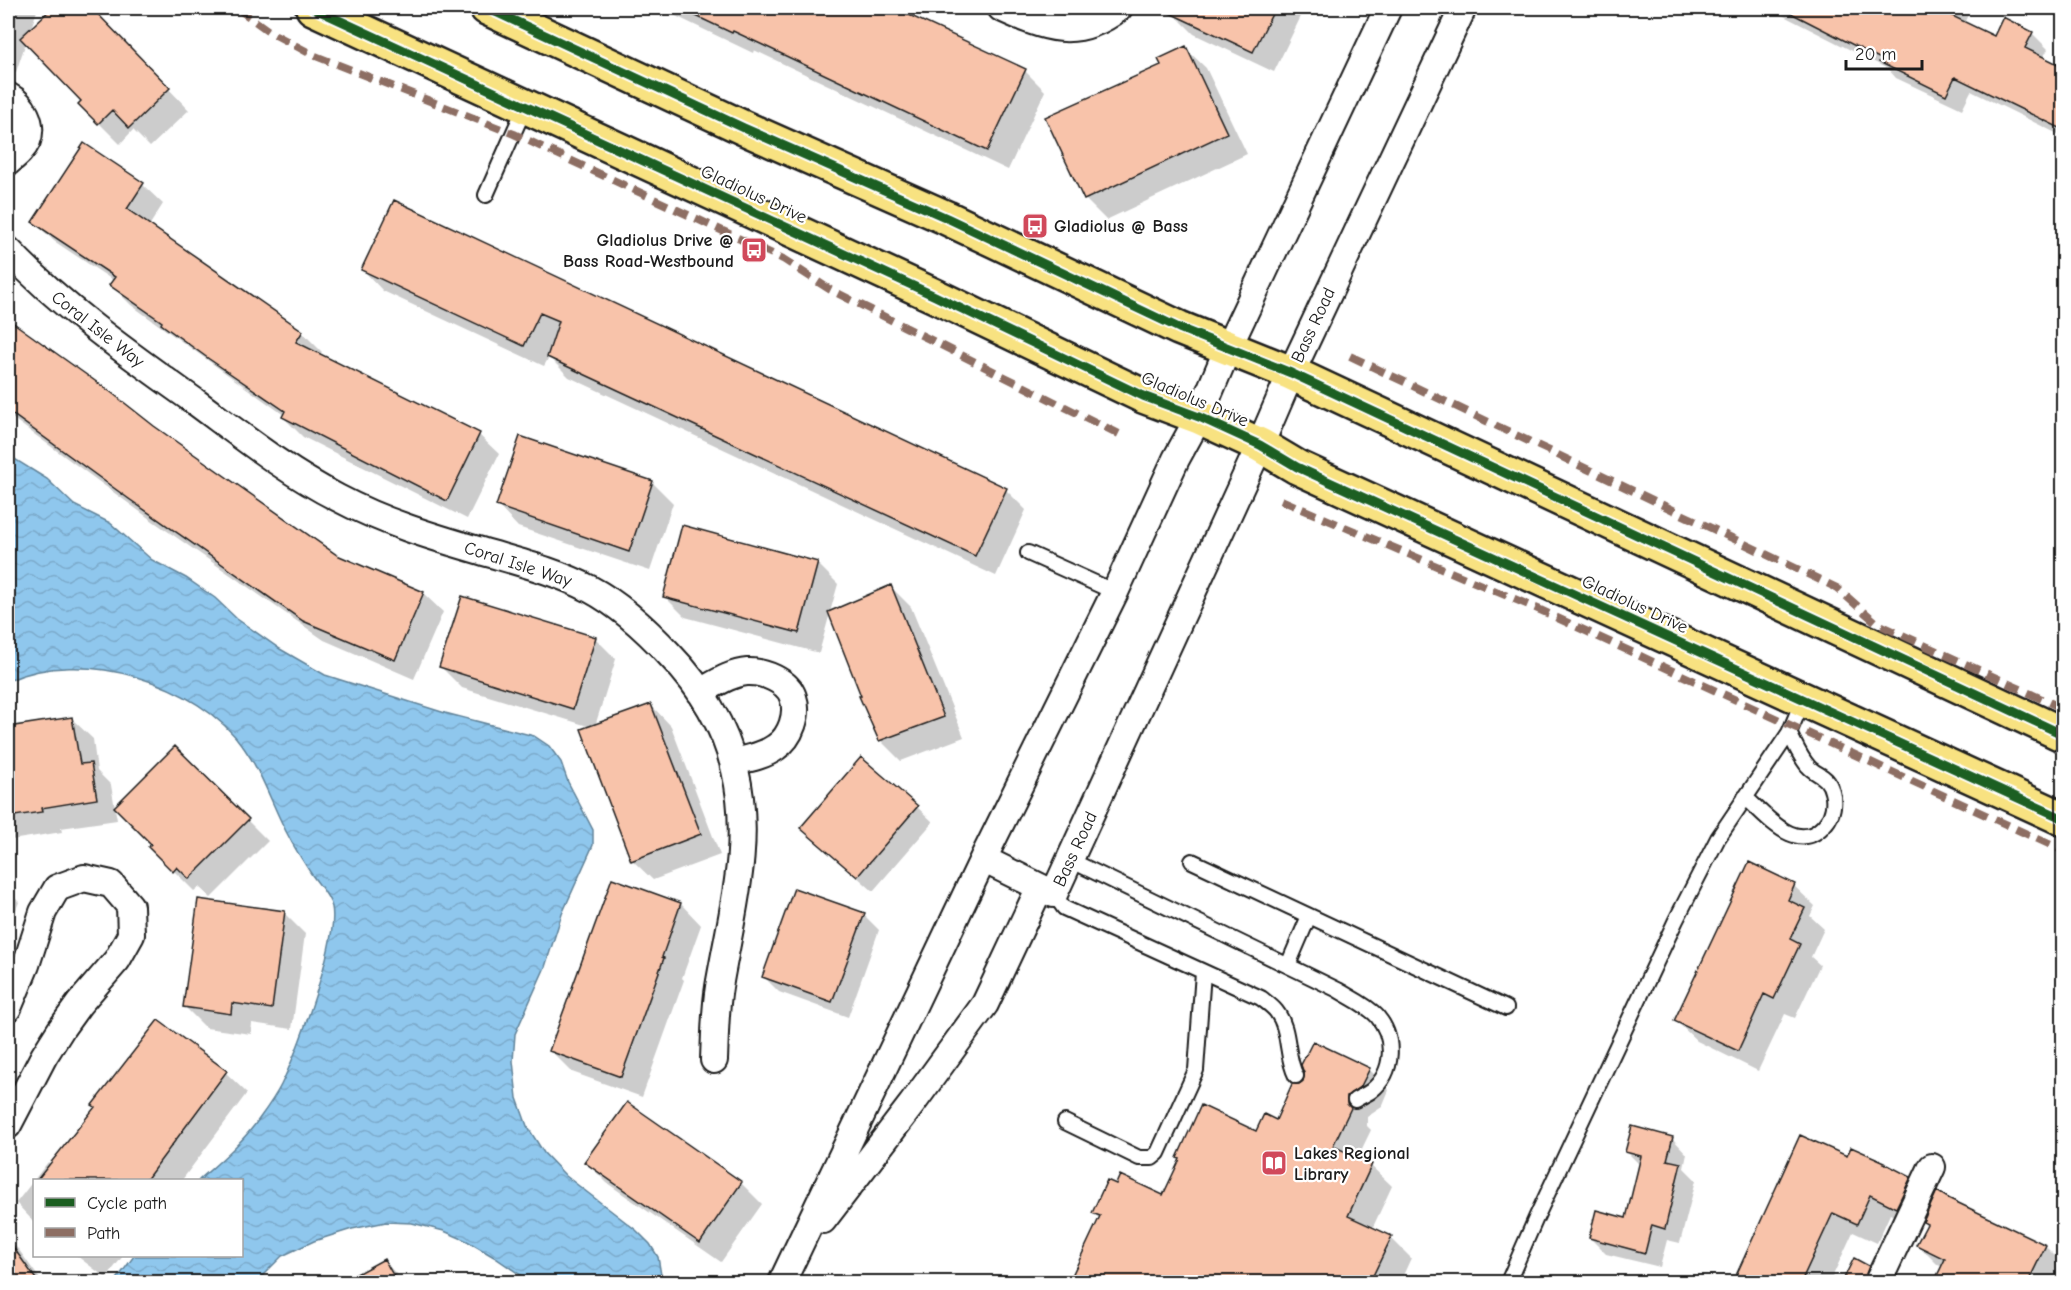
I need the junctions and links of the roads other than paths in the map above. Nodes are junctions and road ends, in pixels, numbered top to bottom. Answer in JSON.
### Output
{"nodes":[{"id":1,"x":313,"y":8,"type":"edge"},
{"id":2,"x":487,"y":8,"type":"edge"},
{"id":3,"x":1001,"y":8,"type":"edge"},
{"id":4,"x":1119,"y":8,"type":"edge"},
{"id":5,"x":1388,"y":8,"type":"edge"},
{"id":6,"x":1463,"y":8,"type":"edge"},
{"id":7,"x":8,"y":96,"type":"edge"},
{"id":8,"x":525,"y":107,"type":"junction"},
{"id":9,"x":8,"y":162,"type":"edge"},
{"id":10,"x":486,"y":195,"type":"dead end"},
{"id":11,"x":8,"y":250,"type":"edge"},
{"id":12,"x":1228,"y":348,"type":"junction"},
{"id":13,"x":1291,"y":373,"type":"junction"},
{"id":14,"x":1199,"y":417,"type":"junction"},
{"id":15,"x":1260,"y":446,"type":"junction"},
{"id":16,"x":1028,"y":553,"type":"dead end"},
{"id":17,"x":1115,"y":592,"type":"junction"},
{"id":18,"x":700,"y":692,"type":"junction"},
{"id":19,"x":1803,"y":700,"type":"junction"},
{"id":20,"x":1790,"y":733,"type":"junction"},
{"id":21,"x":2064,"y":735,"type":"edge"},
{"id":22,"x":733,"y":762,"type":"junction"},
{"id":23,"x":1745,"y":797,"type":"junction"},
{"id":24,"x":2064,"y":819,"type":"edge"},
{"id":25,"x":983,"y":859,"type":"junction"},
{"id":26,"x":1070,"y":860,"type":"junction"},
{"id":27,"x":1192,"y":861,"type":"dead end"},
{"id":28,"x":1047,"y":890,"type":"junction"},
{"id":29,"x":1309,"y":916,"type":"junction"},
{"id":30,"x":1288,"y":965,"type":"junction"},
{"id":31,"x":1203,"y":972,"type":"junction"},
{"id":32,"x":8,"y":1008,"type":"edge"},
{"id":33,"x":1506,"y":1008,"type":"dead end"},
{"id":34,"x":714,"y":1060,"type":"dead end"},
{"id":35,"x":1296,"y":1076,"type":"dead end"},
{"id":36,"x":1355,"y":1100,"type":"dead end"},
{"id":37,"x":1065,"y":1122,"type":"dead end"},
{"id":38,"x":8,"y":1125,"type":"edge"},
{"id":39,"x":1932,"y":1167,"type":"dead end"},
{"id":40,"x":794,"y":1258,"type":"junction"},
{"id":41,"x":782,"y":1282,"type":"edge"},
{"id":42,"x":1508,"y":1282,"type":"edge"},
{"id":43,"x":1878,"y":1282,"type":"edge"}],
"edges":[{"from":1,"to":8,"type":"main road","name":"Gladiolus Drive"},
{"from":2,"to":12,"type":"main road"},
{"from":3,"to":4,"type":"street"},
{"from":5,"to":12,"type":"street"},
{"from":6,"to":13,"type":"street","name":"Bass Road"},
{"from":7,"to":9,"type":"street"},
{"from":8,"to":10,"type":"lane"},
{"from":8,"to":14,"type":"main road","name":"Gladiolus Drive"},
{"from":11,"to":18,"type":"street","name":"Coral Isle Way"},
{"from":12,"to":13,"type":"main road"},
{"from":12,"to":14,"type":"street"},
{"from":13,"to":15,"type":"street","name":"Bass Road"},
{"from":13,"to":21,"type":"main road"},
{"from":14,"to":15,"type":"main road","name":"Gladiolus Drive"},
{"from":14,"to":17,"type":"street"},
{"from":15,"to":19,"type":"main road","name":"Gladiolus Drive"},
{"from":15,"to":26,"type":"street","name":"Bass Road"},
{"from":16,"to":17,"type":"lane"},
{"from":17,"to":25,"type":"street"},
{"from":18,"to":22,"type":"street","name":"Coral Isle Way"},
{"from":18,"to":22,"type":"street"},
{"from":19,"to":20,"type":"lane"},
{"from":19,"to":24,"type":"main road","name":"Gladiolus Drive"},
{"from":20,"to":23,"type":"lane"},
{"from":20,"to":23,"type":"lane"},
{"from":22,"to":34,"type":"street","name":"Coral Isle Way"},
{"from":23,"to":42,"type":"lane"},
{"from":25,"to":28,"type":"street","name":"Bass Road"},
{"from":25,"to":40,"type":"street"},
{"from":26,"to":28,"type":"street","name":"Bass Road"},
{"from":26,"to":30,"type":"lane"},
{"from":27,"to":29,"type":"lane"},
{"from":28,"to":31,"type":"lane"},
{"from":28,"to":40,"type":"street"},
{"from":29,"to":30,"type":"lane"},
{"from":29,"to":33,"type":"lane"},
{"from":30,"to":36,"type":"lane"},
{"from":31,"to":35,"type":"lane"},
{"from":31,"to":37,"type":"lane"},
{"from":32,"to":38,"type":"street"},
{"from":39,"to":43,"type":"street"},
{"from":40,"to":41,"type":"street"}]}
